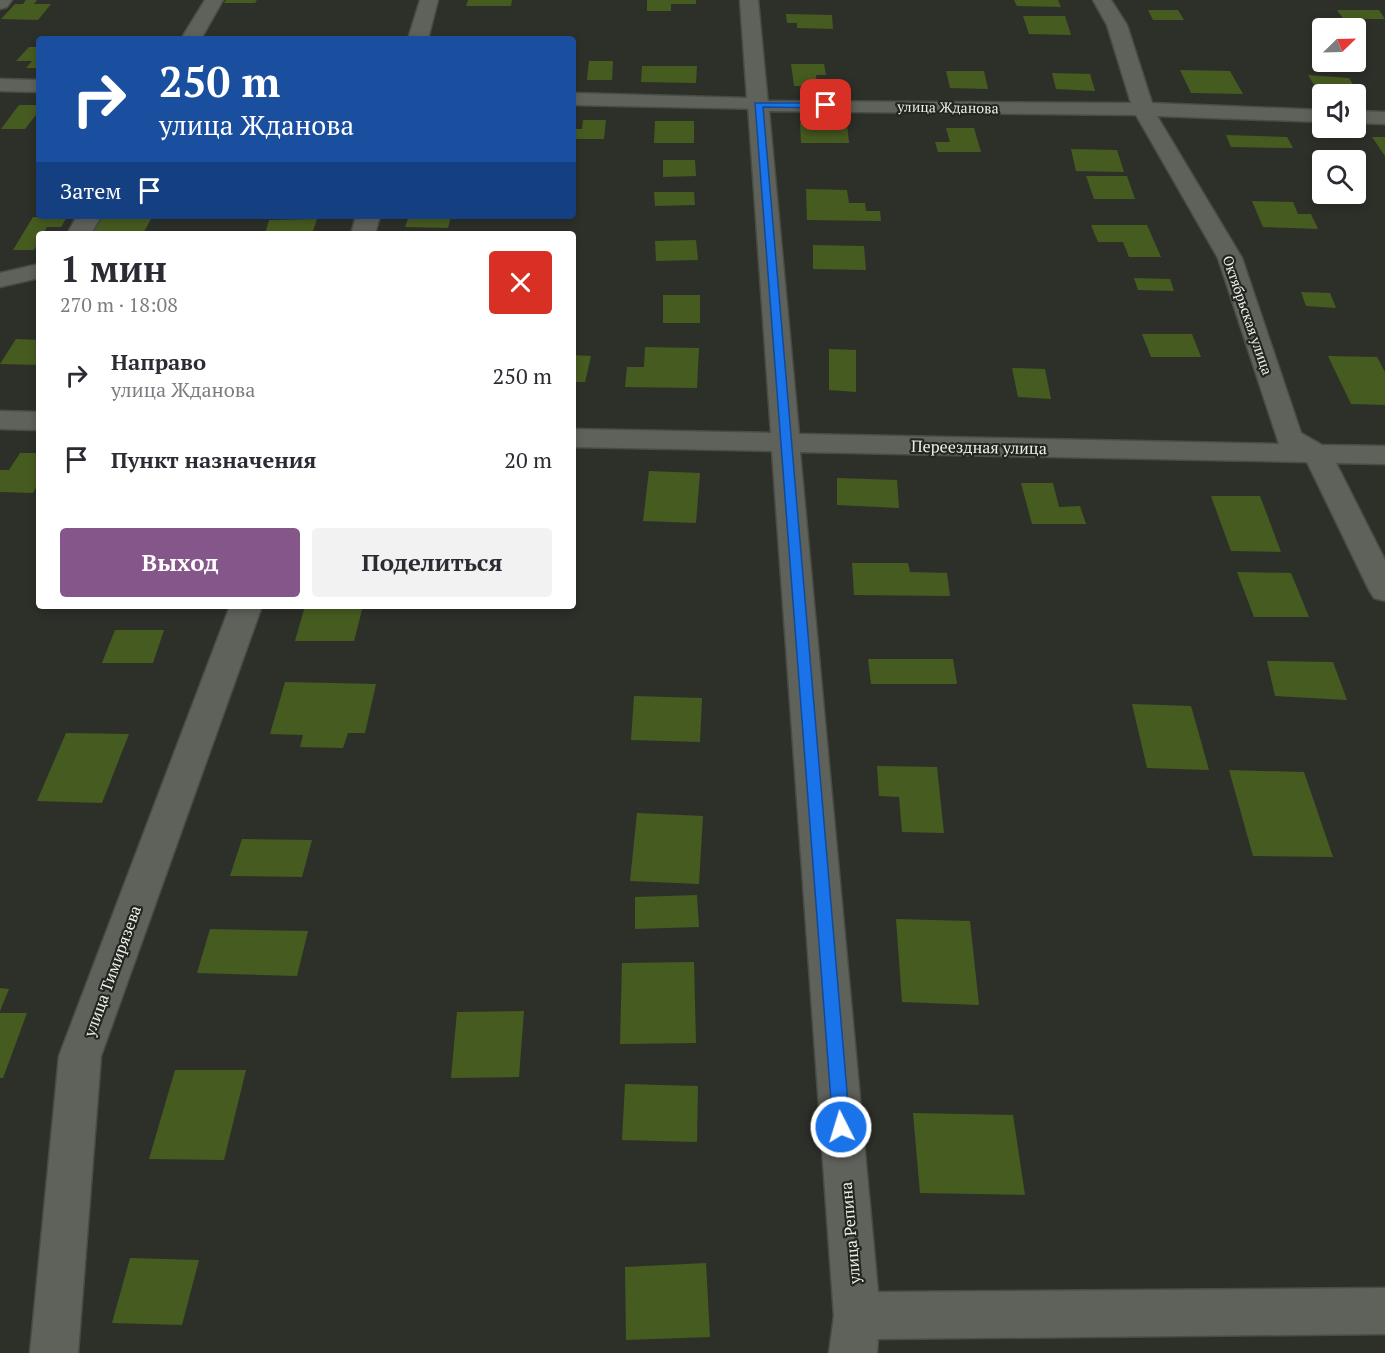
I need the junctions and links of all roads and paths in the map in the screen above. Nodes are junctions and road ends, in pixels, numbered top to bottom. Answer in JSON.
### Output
{"nodes":[{"id":1,"x":214,"y":0,"type":"edge"},
{"id":2,"x":429,"y":0,"type":"edge"},
{"id":3,"x":749,"y":0,"type":"edge"},
{"id":4,"x":1102,"y":0,"type":"edge"},
{"id":5,"x":193,"y":36,"type":"edge"},
{"id":6,"x":419,"y":36,"type":"edge"},
{"id":7,"x":0,"y":85,"type":"edge"},
{"id":8,"x":36,"y":86,"type":"edge"},
{"id":9,"x":576,"y":99,"type":"edge"},
{"id":10,"x":758,"y":105,"type":"junction"},
{"id":11,"x":1143,"y":109,"type":"junction"},
{"id":12,"x":1312,"y":116,"type":"edge"},
{"id":13,"x":1366,"y":117,"type":"edge"},
{"id":14,"x":1385,"y":118,"type":"edge"},
{"id":15,"x":36,"y":272,"type":"edge"},
{"id":16,"x":0,"y":280,"type":"edge"},
{"id":17,"x":0,"y":420,"type":"edge"},
{"id":18,"x":36,"y":421,"type":"edge"},
{"id":19,"x":576,"y":438,"type":"edge"},
{"id":20,"x":785,"y":443,"type":"junction"},
{"id":21,"x":1317,"y":454,"type":"junction"},
{"id":22,"x":1385,"y":455,"type":"edge"},
{"id":23,"x":1385,"y":590,"type":"edge"},
{"id":24,"x":245,"y":609,"type":"edge"},
{"id":25,"x":1385,"y":1311,"type":"edge"},
{"id":26,"x":855,"y":1335,"type":"edge"},
{"id":27,"x":54,"y":1353,"type":"edge"}],
"edges":[{"from":1,"to":5,"type":"street"},
{"from":2,"to":6,"type":"street"},
{"from":3,"to":10,"type":"street","name":"улица Репина"},
{"from":4,"to":11,"type":"street","name":"Октябрьская улица"},
{"from":7,"to":8,"type":"street"},
{"from":9,"to":10,"type":"street","name":"улица Жданова"},
{"from":10,"to":11,"type":"street","name":"улица Жданова"},
{"from":10,"to":20,"type":"street","name":"улица Репина"},
{"from":11,"to":12,"type":"street","name":"улица Жданова"},
{"from":11,"to":21,"type":"street","name":"Октябрьская улица"},
{"from":13,"to":14,"type":"street"},
{"from":15,"to":16,"type":"street"},
{"from":17,"to":18,"type":"street"},
{"from":19,"to":20,"type":"street","name":"Переездная улица"},
{"from":20,"to":21,"type":"street","name":"Переездная улица"},
{"from":20,"to":26,"type":"street","name":"улица Репина"},
{"from":21,"to":22,"type":"street","name":"Переездная улица"},
{"from":21,"to":23,"type":"street"},
{"from":24,"to":27,"type":"street","name":"улица Тимирязева"},
{"from":25,"to":26,"type":"street"}]}
